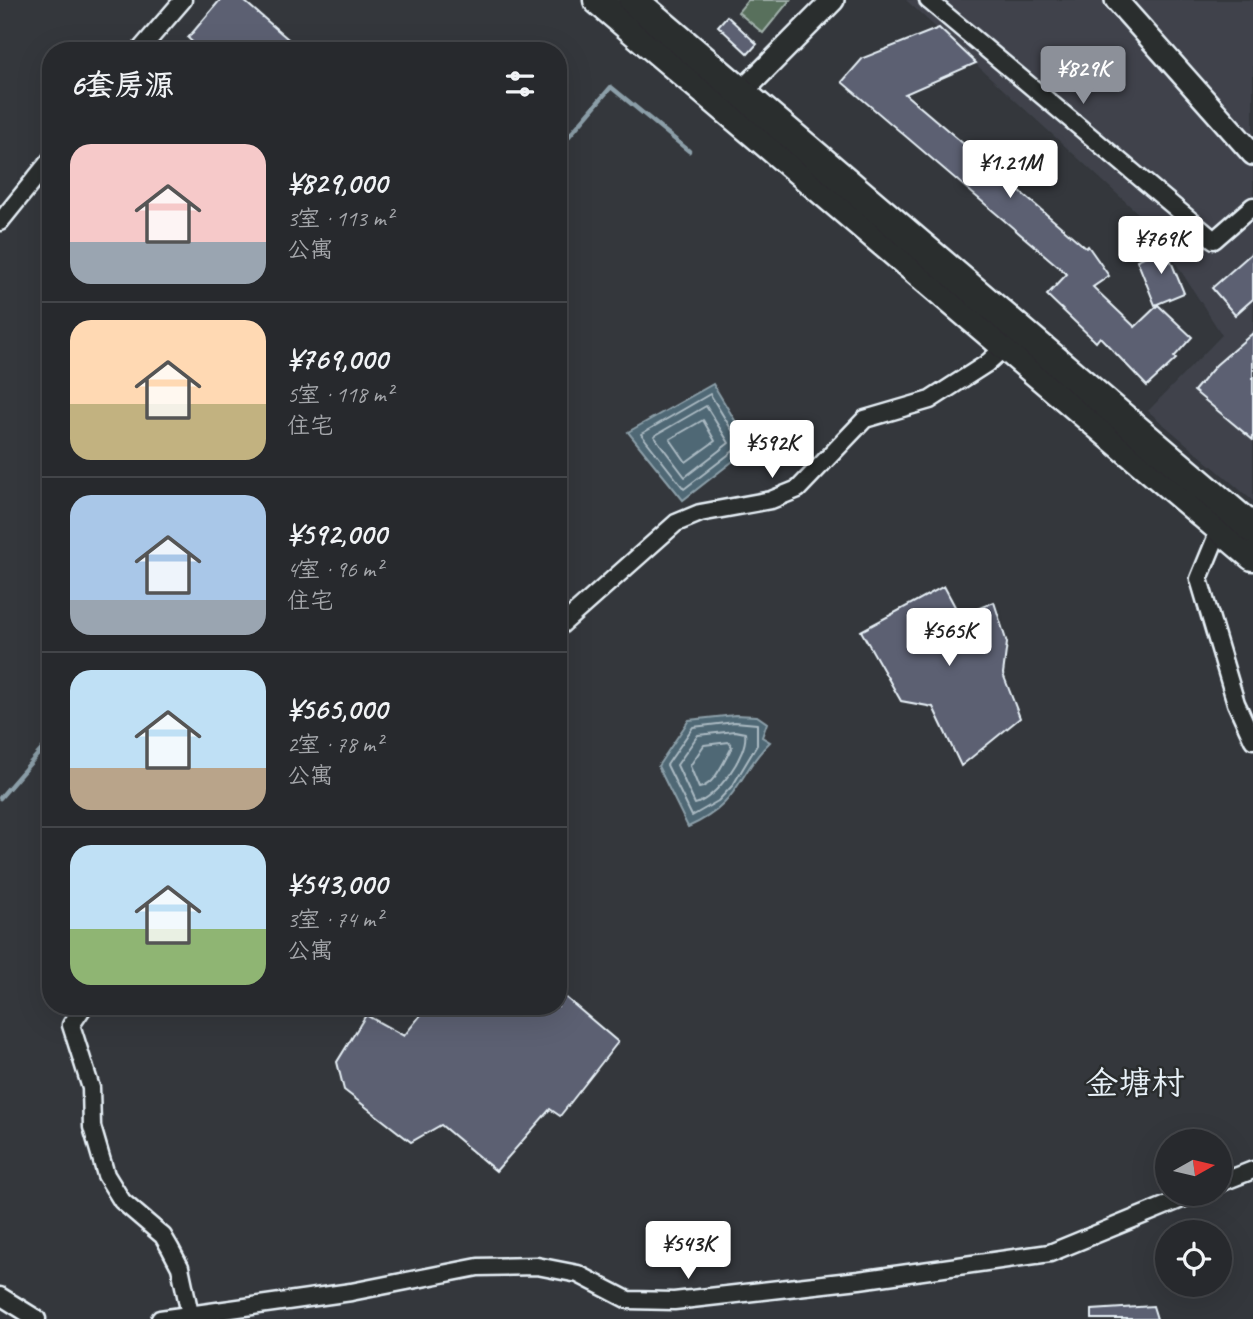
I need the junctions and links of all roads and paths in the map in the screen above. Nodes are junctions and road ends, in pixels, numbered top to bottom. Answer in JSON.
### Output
{"nodes":[{"id":1,"x":183,"y":0,"type":"edge"},
{"id":2,"x":598,"y":0,"type":"edge"},
{"id":3,"x":633,"y":0,"type":"edge"},
{"id":4,"x":833,"y":0,"type":"edge"},
{"id":5,"x":928,"y":0,"type":"edge"},
{"id":6,"x":1116,"y":0,"type":"edge"},
{"id":7,"x":146,"y":42,"type":"edge"},
{"id":8,"x":733,"y":101,"type":"junction"},
{"id":9,"x":1253,"y":154,"type":"edge"},
{"id":10,"x":42,"y":170,"type":"edge"},
{"id":11,"x":1253,"y":206,"type":"edge"},
{"id":12,"x":0,"y":222,"type":"edge"},
{"id":13,"x":1004,"y":347,"type":"junction"},
{"id":14,"x":1220,"y":528,"type":"junction"},
{"id":15,"x":1253,"y":529,"type":"edge"},
{"id":16,"x":1253,"y":556,"type":"edge"},
{"id":17,"x":567,"y":620,"type":"edge"},
{"id":18,"x":1253,"y":740,"type":"edge"},
{"id":19,"x":78,"y":1015,"type":"edge"},
{"id":20,"x":1253,"y":1170,"type":"edge"},
{"id":21,"x":1232,"y":1178,"type":"edge"},
{"id":22,"x":1165,"y":1206,"type":"edge"},
{"id":23,"x":0,"y":1296,"type":"edge"},
{"id":24,"x":190,"y":1314,"type":"junction"},
{"id":25,"x":37,"y":1319,"type":"edge"},
{"id":26,"x":160,"y":1319,"type":"edge"}],
"edges":[{"from":1,"to":7,"type":"street"},
{"from":2,"to":8,"type":"highway"},
{"from":3,"to":8,"type":"highway"},
{"from":4,"to":8,"type":"street"},
{"from":5,"to":11,"type":"street"},
{"from":6,"to":9,"type":"street"},
{"from":8,"to":13,"type":"highway"},
{"from":8,"to":15,"type":"highway"},
{"from":10,"to":12,"type":"street"},
{"from":13,"to":14,"type":"highway"},
{"from":13,"to":17,"type":"street"},
{"from":14,"to":16,"type":"highway"},
{"from":14,"to":18,"type":"street"},
{"from":19,"to":24,"type":"street"},
{"from":20,"to":21,"type":"street"},
{"from":22,"to":24,"type":"street"},
{"from":23,"to":25,"type":"street"},
{"from":24,"to":26,"type":"street"}]}
